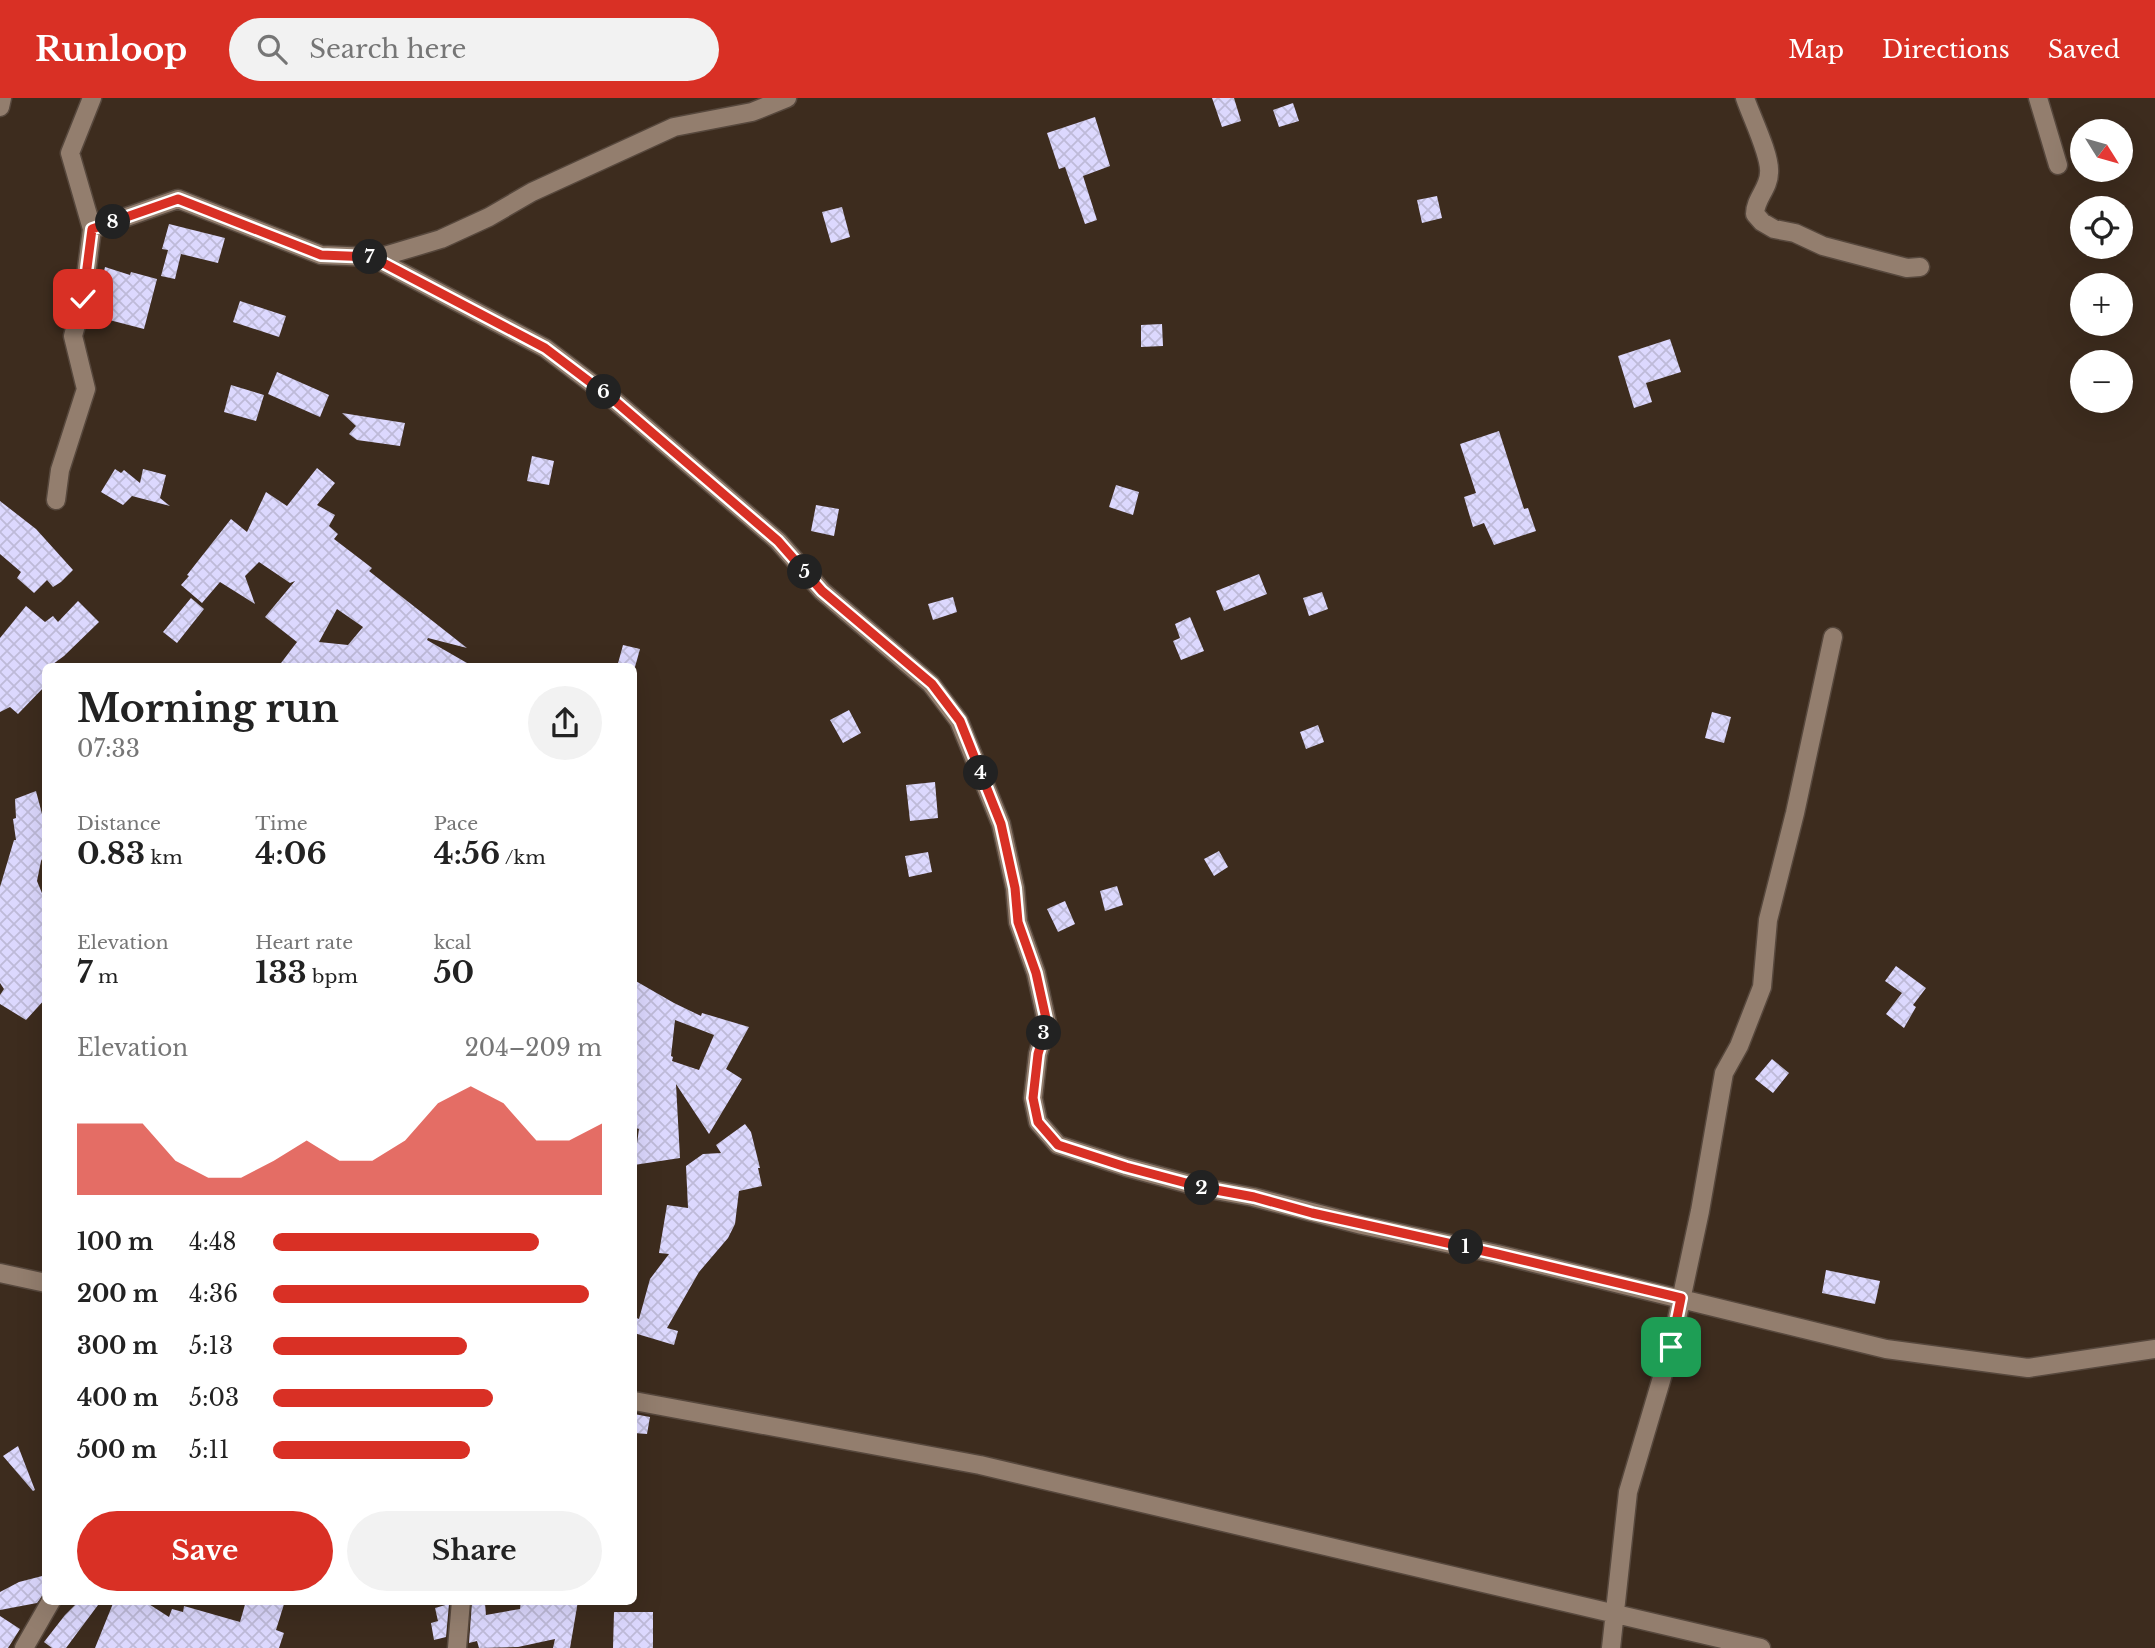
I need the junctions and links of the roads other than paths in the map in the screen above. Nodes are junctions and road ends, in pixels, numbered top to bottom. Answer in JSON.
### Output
{"nodes":[{"id":1,"x":2,"y":98,"type":"edge"},
{"id":2,"x":92,"y":98,"type":"edge"},
{"id":3,"x":787,"y":98,"type":"edge"},
{"id":4,"x":1745,"y":98,"type":"edge"},
{"id":5,"x":2038,"y":98,"type":"edge"},
{"id":6,"x":0,"y":107,"type":"edge"},
{"id":7,"x":2058,"y":164,"type":"dead end"},
{"id":8,"x":92,"y":229,"type":"junction"},
{"id":9,"x":374,"y":259,"type":"junction"},
{"id":10,"x":1920,"y":267,"type":"dead end"},
{"id":11,"x":56,"y":500,"type":"dead end"},
{"id":12,"x":1833,"y":637,"type":"dead end"},
{"id":13,"x":0,"y":1273,"type":"edge"},
{"id":14,"x":42,"y":1282,"type":"edge"},
{"id":15,"x":1681,"y":1298,"type":"junction"},
{"id":16,"x":2155,"y":1349,"type":"edge"},
{"id":17,"x":637,"y":1402,"type":"edge"},
{"id":18,"x":49,"y":1605,"type":"edge"},
{"id":19,"x":461,"y":1605,"type":"edge"},
{"id":20,"x":1615,"y":1614,"type":"junction"},
{"id":21,"x":1716,"y":1643,"type":"edge"},
{"id":22,"x":24,"y":1648,"type":"edge"},
{"id":23,"x":457,"y":1648,"type":"edge"},
{"id":24,"x":1611,"y":1648,"type":"edge"},
{"id":25,"x":1761,"y":1648,"type":"edge"}],
"edges":[{"from":1,"to":6,"type":"street"},
{"from":2,"to":8,"type":"street"},
{"from":3,"to":9,"type":"street"},
{"from":4,"to":10,"type":"street"},
{"from":5,"to":7,"type":"street"},
{"from":8,"to":9,"type":"street"},
{"from":8,"to":11,"type":"street"},
{"from":9,"to":15,"type":"street"},
{"from":12,"to":15,"type":"street"},
{"from":13,"to":14,"type":"street"},
{"from":15,"to":16,"type":"street"},
{"from":15,"to":20,"type":"street"},
{"from":17,"to":20,"type":"street"},
{"from":18,"to":22,"type":"street"},
{"from":19,"to":23,"type":"street"},
{"from":20,"to":21,"type":"street"},
{"from":20,"to":24,"type":"street"},
{"from":21,"to":25,"type":"street"}]}
